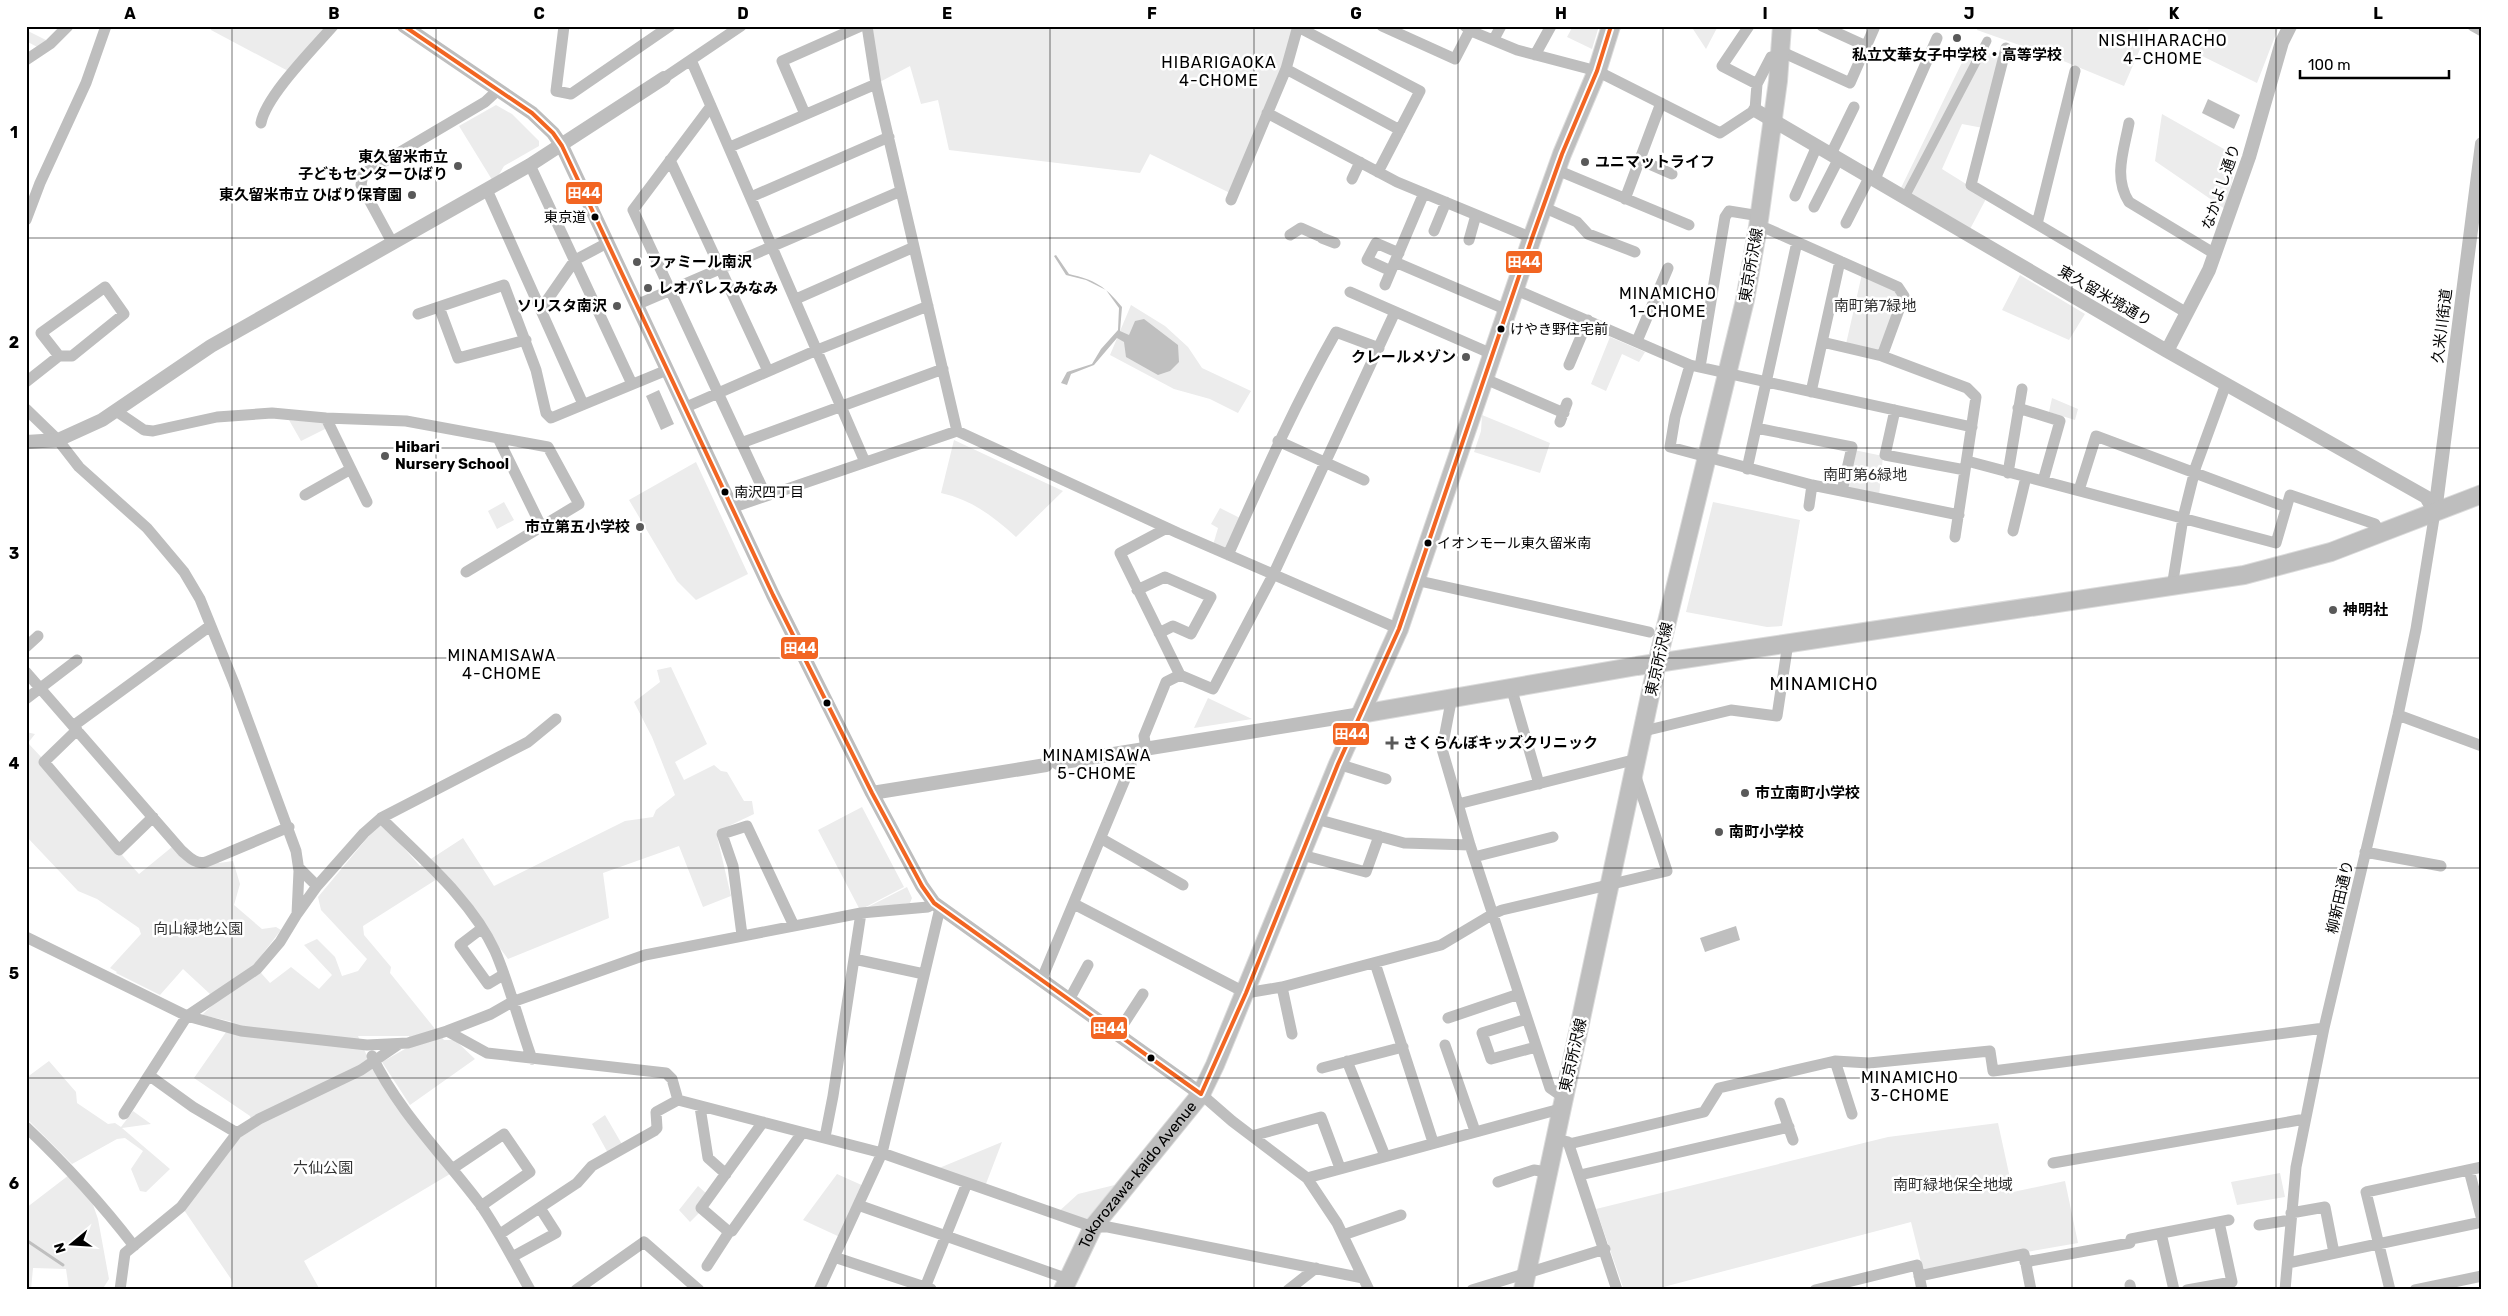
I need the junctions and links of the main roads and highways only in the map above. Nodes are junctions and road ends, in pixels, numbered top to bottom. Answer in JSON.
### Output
{"nodes":[{"id":1,"x":1611,"y":26,"type":"edge"},
{"id":2,"x":1782,"y":26,"type":"edge"},
{"id":3,"x":2482,"y":494,"type":"edge"},
{"id":4,"x":1657,"y":663,"type":"junction"},
{"id":5,"x":1360,"y":714,"type":"junction"},
{"id":6,"x":1525,"y":1281,"type":"edge"},
{"id":7,"x":1065,"y":1284,"type":"edge"}],
"edges":[{"from":1,"to":5,"type":"main road","name":"Tokorozawa-kaido Avenue"},
{"from":2,"to":4,"type":"main road","name":"東京所沢線"},
{"from":3,"to":4,"type":"main road"},
{"from":4,"to":5,"type":"main road"},
{"from":4,"to":6,"type":"main road","name":"東京所沢線"},
{"from":5,"to":7,"type":"main road","name":"Tokorozawa-kaido Avenue"}]}
